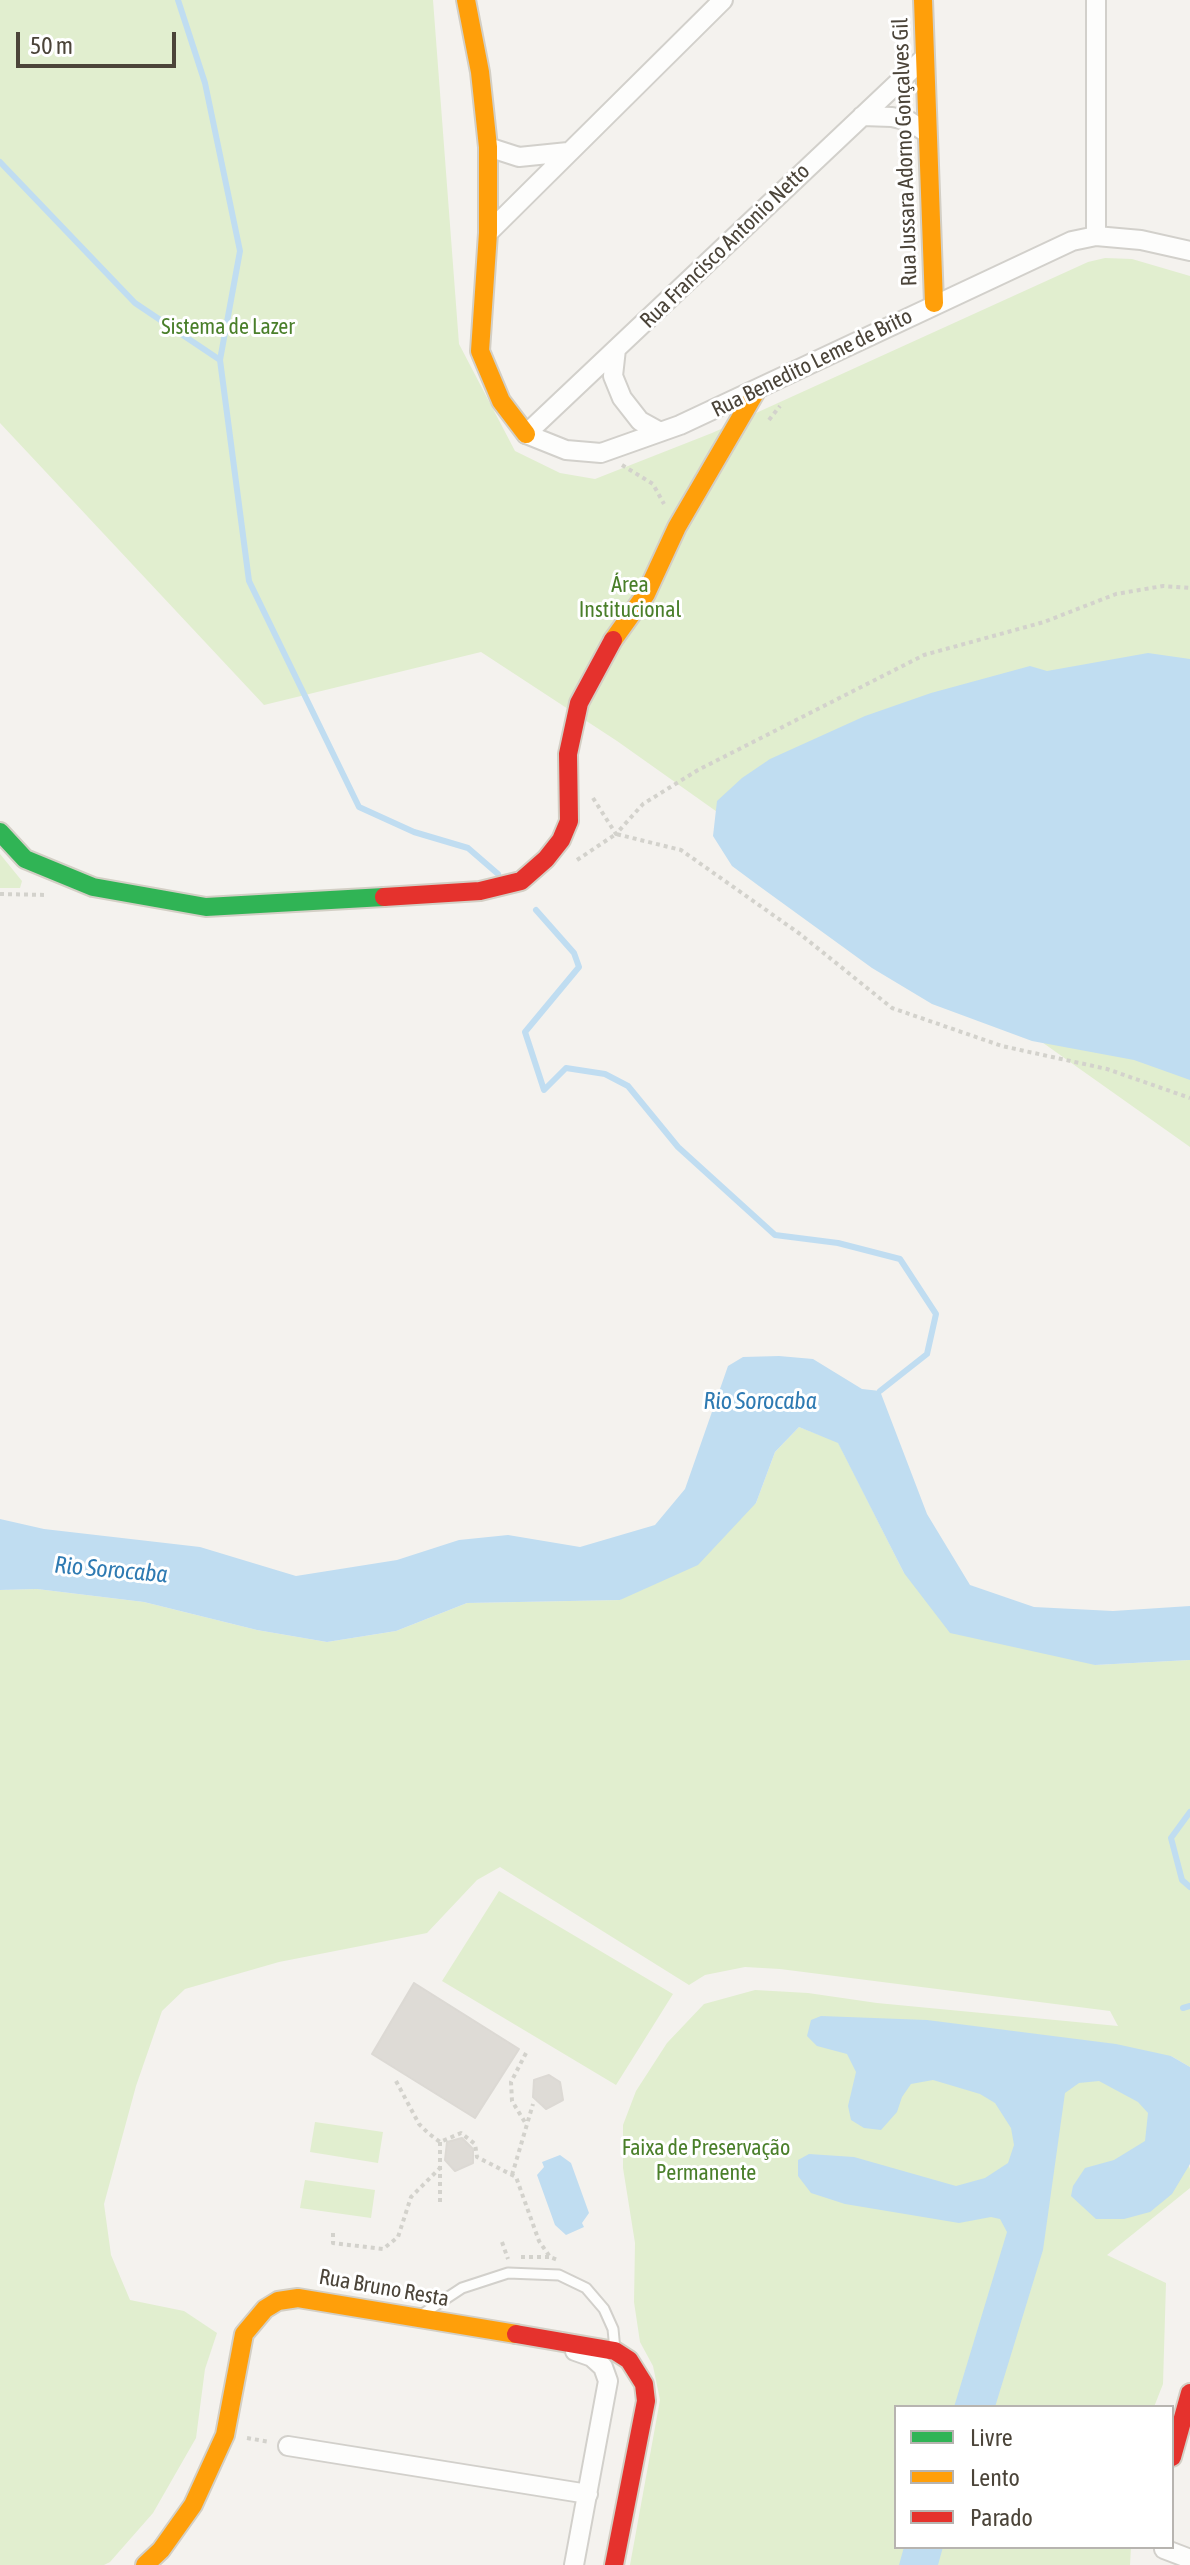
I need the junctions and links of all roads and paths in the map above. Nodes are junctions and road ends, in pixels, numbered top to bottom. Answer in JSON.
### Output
{"nodes":[{"id":1,"x":466,"y":0,"type":"edge"},
{"id":2,"x":723,"y":0,"type":"edge"},
{"id":3,"x":923,"y":0,"type":"edge"},
{"id":4,"x":1096,"y":0,"type":"edge"},
{"id":5,"x":924,"y":58,"type":"junction"},
{"id":6,"x":862,"y":116,"type":"junction"},
{"id":7,"x":927,"y":133,"type":"junction"},
{"id":8,"x":488,"y":147,"type":"junction"},
{"id":9,"x":568,"y":152,"type":"junction"},
{"id":10,"x":488,"y":233,"type":"junction"},
{"id":11,"x":1096,"y":236,"type":"junction"},
{"id":12,"x":1190,"y":251,"type":"edge"},
{"id":13,"x":934,"y":303,"type":"junction"},
{"id":14,"x":616,"y":349,"type":"junction"},
{"id":15,"x":755,"y":393,"type":"junction"},
{"id":16,"x":660,"y":432,"type":"junction"},
{"id":17,"x":526,"y":434,"type":"junction"},
{"id":18,"x":601,"y":453,"type":"junction"},
{"id":19,"x":677,"y":527,"type":"junction"},
{"id":20,"x":1190,"y":588,"type":"edge"},
{"id":21,"x":0,"y":832,"type":"edge"},
{"id":22,"x":616,"y":834,"type":"dead end"},
{"id":23,"x":735,"y":890,"type":"dead end"},
{"id":24,"x":1190,"y":1098,"type":"edge"},
{"id":25,"x":526,"y":2053,"type":"dead end"},
{"id":26,"x":396,"y":2081,"type":"dead end"},
{"id":27,"x":533,"y":2104,"type":"dead end"},
{"id":28,"x":526,"y":2124,"type":"junction"},
{"id":29,"x":440,"y":2142,"type":"junction"},
{"id":30,"x":442,"y":2166,"type":"junction"},
{"id":31,"x":512,"y":2175,"type":"junction"},
{"id":32,"x":440,"y":2203,"type":"dead end"},
{"id":33,"x":333,"y":2233,"type":"dead end"},
{"id":34,"x":502,"y":2242,"type":"dead end"},
{"id":35,"x":550,"y":2257,"type":"junction"},
{"id":36,"x":565,"y":2262,"type":"dead end"},
{"id":37,"x":419,"y":2317,"type":"junction"},
{"id":38,"x":546,"y":2341,"type":"junction"},
{"id":39,"x":615,"y":2351,"type":"junction"},
{"id":40,"x":1190,"y":2393,"type":"edge"},
{"id":41,"x":225,"y":2435,"type":"junction"},
{"id":42,"x":288,"y":2446,"type":"joint"},
{"id":43,"x":1174,"y":2450,"type":"edge"},
{"id":44,"x":588,"y":2494,"type":"junction"},
{"id":45,"x":1163,"y":2554,"type":"edge"},
{"id":46,"x":1190,"y":2559,"type":"edge"},
{"id":47,"x":145,"y":2565,"type":"edge"},
{"id":48,"x":574,"y":2565,"type":"edge"},
{"id":49,"x":614,"y":2565,"type":"edge"}],
"edges":[{"from":1,"to":8,"type":"street"},
{"from":2,"to":9,"type":"street"},
{"from":3,"to":5,"type":"street","name":"Rua Jussara Adorno Gonçalves Gil"},
{"from":4,"to":11,"type":"street"},
{"from":5,"to":6,"type":"street","name":"Rua Francisco Antonio Netto"},
{"from":5,"to":7,"type":"street","name":"Rua Jussara Adorno Gonçalves Gil"},
{"from":6,"to":7,"type":"street"},
{"from":6,"to":14,"type":"street","name":"Rua Francisco Antonio Netto"},
{"from":7,"to":13,"type":"street","name":"Rua Jussara Adorno Gonçalves Gil"},
{"from":8,"to":9,"type":"street"},
{"from":8,"to":10,"type":"street"},
{"from":9,"to":10,"type":"street"},
{"from":10,"to":17,"type":"street"},
{"from":11,"to":12,"type":"street","name":"Rua Benedito Leme de Brito"},
{"from":11,"to":13,"type":"street","name":"Rua Benedito Leme de Brito"},
{"from":13,"to":15,"type":"street","name":"Rua Benedito Leme de Brito"},
{"from":14,"to":16,"type":"street"},
{"from":14,"to":17,"type":"street","name":"Rua Francisco Antonio Netto"},
{"from":15,"to":16,"type":"street","name":"Rua Benedito Leme de Brito"},
{"from":15,"to":19,"type":"street"},
{"from":16,"to":18,"type":"street","name":"Rua Benedito Leme de Brito"},
{"from":17,"to":18,"type":"street","name":"Rua Benedito Leme de Brito"},
{"from":18,"to":19,"type":"path"},
{"from":19,"to":21,"type":"street"},
{"from":20,"to":22,"type":"path"},
{"from":23,"to":24,"type":"path"},
{"from":25,"to":28,"type":"path"},
{"from":26,"to":29,"type":"path"},
{"from":27,"to":28,"type":"path"},
{"from":28,"to":31,"type":"path"},
{"from":29,"to":30,"type":"path"},
{"from":29,"to":31,"type":"path"},
{"from":30,"to":32,"type":"path"},
{"from":30,"to":33,"type":"path"},
{"from":31,"to":35,"type":"path"},
{"from":34,"to":35,"type":"path"},
{"from":35,"to":36,"type":"path"},
{"from":37,"to":38,"type":"street","name":"Rua Bruno Resta"},
{"from":37,"to":39,"type":"lane"},
{"from":37,"to":41,"type":"street","name":"Rua Bruno Resta"},
{"from":38,"to":39,"type":"street","name":"Rua Bruno Resta"},
{"from":38,"to":44,"type":"street"},
{"from":39,"to":49,"type":"street"},
{"from":40,"to":43,"type":"street"},
{"from":41,"to":42,"type":"path"},
{"from":41,"to":47,"type":"street","name":"Rua Bruno Resta"},
{"from":42,"to":44,"type":"street"},
{"from":44,"to":48,"type":"street"},
{"from":45,"to":46,"type":"street"}]}
